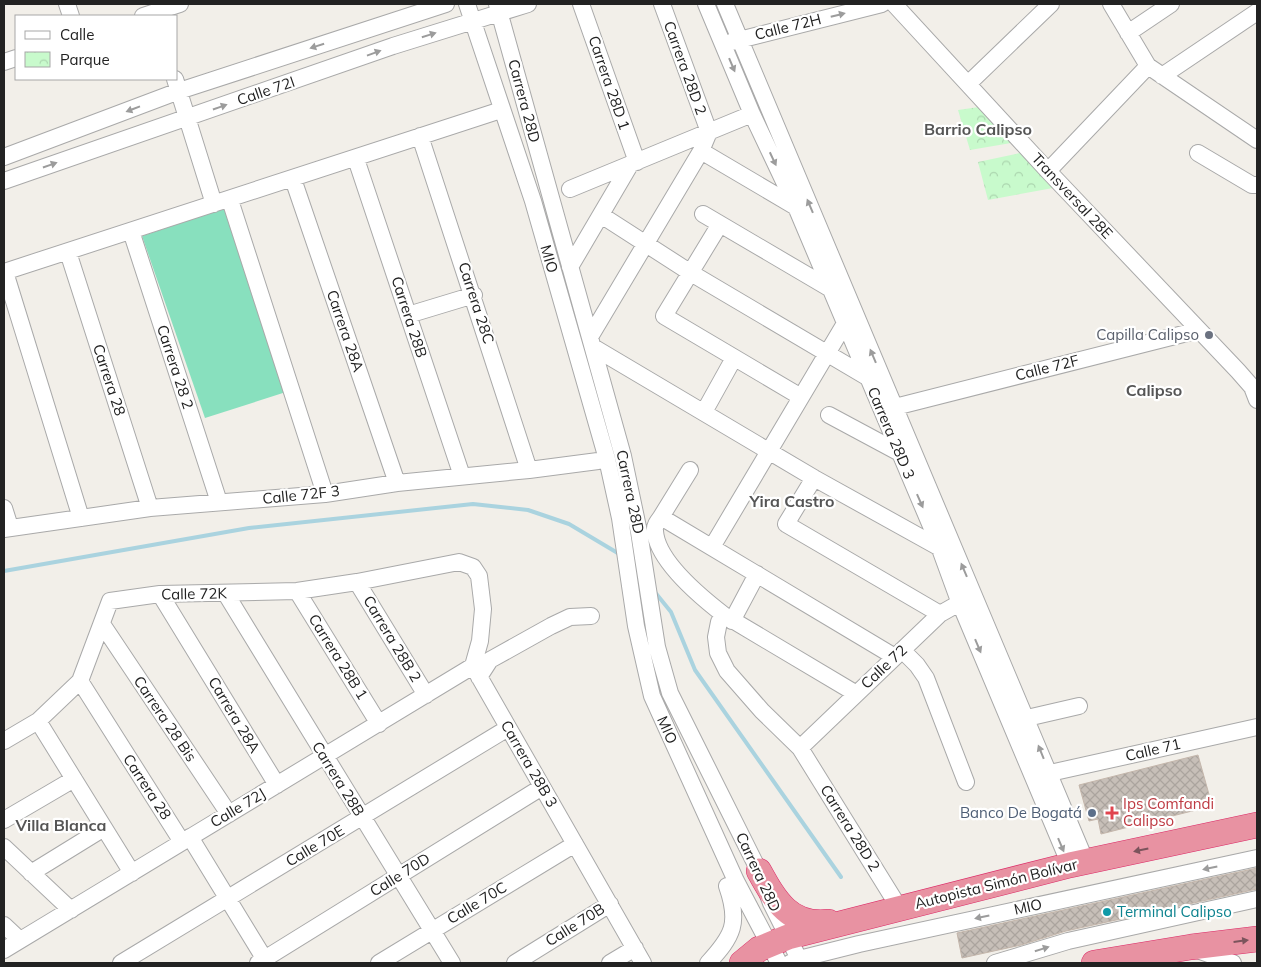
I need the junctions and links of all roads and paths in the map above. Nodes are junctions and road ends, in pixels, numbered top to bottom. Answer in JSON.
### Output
{"nodes":[{"id":1,"x":180,"y":4,"type":"edge"},
{"id":2,"x":446,"y":4,"type":"edge"},
{"id":3,"x":459,"y":4,"type":"edge"},
{"id":4,"x":467,"y":4,"type":"edge"},
{"id":5,"x":528,"y":4,"type":"edge"},
{"id":6,"x":581,"y":4,"type":"edge"},
{"id":7,"x":662,"y":4,"type":"edge"},
{"id":8,"x":706,"y":4,"type":"edge"},
{"id":9,"x":725,"y":4,"type":"edge"},
{"id":10,"x":882,"y":4,"type":"edge"},
{"id":11,"x":894,"y":4,"type":"edge"},
{"id":12,"x":1051,"y":4,"type":"edge"},
{"id":13,"x":1111,"y":4,"type":"edge"},
{"id":14,"x":1171,"y":4,"type":"edge"},
{"id":15,"x":495,"y":9,"type":"edge"},
{"id":16,"x":1257,"y":12,"type":"edge"},
{"id":17,"x":150,"y":15,"type":"edge"},
{"id":18,"x":469,"y":22,"type":"junction"},
{"id":19,"x":1128,"y":33,"type":"junction"},
{"id":20,"x":740,"y":40,"type":"junction"},
{"id":21,"x":723,"y":45,"type":"junction"},
{"id":22,"x":1148,"y":66,"type":"junction"},
{"id":23,"x":1162,"y":76,"type":"junction"},
{"id":24,"x":968,"y":84,"type":"junction"},
{"id":25,"x":177,"y":85,"type":"edge"},
{"id":26,"x":495,"y":112,"type":"junction"},
{"id":27,"x":752,"y":114,"type":"junction"},
{"id":28,"x":187,"y":118,"type":"junction"},
{"id":29,"x":709,"y":132,"type":"junction"},
{"id":30,"x":420,"y":136,"type":"junction"},
{"id":31,"x":1257,"y":140,"type":"edge"},
{"id":32,"x":701,"y":151,"type":"junction"},
{"id":33,"x":1198,"y":153,"type":"dead end"},
{"id":34,"x":4,"y":157,"type":"edge"},
{"id":35,"x":356,"y":159,"type":"junction"},
{"id":36,"x":634,"y":163,"type":"junction"},
{"id":37,"x":1048,"y":171,"type":"junction"},
{"id":38,"x":293,"y":179,"type":"junction"},
{"id":39,"x":4,"y":181,"type":"edge"},
{"id":40,"x":1257,"y":185,"type":"edge"},
{"id":41,"x":570,"y":189,"type":"dead end"},
{"id":42,"x":222,"y":202,"type":"junction"},
{"id":43,"x":796,"y":207,"type":"junction"},
{"id":44,"x":704,"y":214,"type":"dead end"},
{"id":45,"x":601,"y":215,"type":"junction"},
{"id":46,"x":720,"y":224,"type":"junction"},
{"id":47,"x":131,"y":232,"type":"junction"},
{"id":48,"x":646,"y":244,"type":"junction"},
{"id":49,"x":68,"y":252,"type":"junction"},
{"id":50,"x":570,"y":267,"type":"junction"},
{"id":51,"x":4,"y":272,"type":"edge"},
{"id":52,"x":691,"y":273,"type":"junction"},
{"id":53,"x":829,"y":288,"type":"junction"},
{"id":54,"x":474,"y":295,"type":"junction"},
{"id":55,"x":408,"y":315,"type":"junction"},
{"id":56,"x":844,"y":325,"type":"junction"},
{"id":57,"x":1199,"y":330,"type":"junction"},
{"id":58,"x":591,"y":342,"type":"junction"},
{"id":59,"x":826,"y":354,"type":"junction"},
{"id":60,"x":734,"y":358,"type":"junction"},
{"id":61,"x":867,"y":377,"type":"junction"},
{"id":62,"x":1255,"y":391,"type":"edge"},
{"id":63,"x":801,"y":397,"type":"junction"},
{"id":64,"x":894,"y":407,"type":"junction"},
{"id":65,"x":704,"y":412,"type":"junction"},
{"id":66,"x":829,"y":415,"type":"dead end"},
{"id":67,"x":769,"y":452,"type":"junction"},
{"id":68,"x":898,"y":452,"type":"junction"},
{"id":69,"x":598,"y":461,"type":"junction"},
{"id":70,"x":529,"y":470,"type":"junction"},
{"id":71,"x":690,"y":470,"type":"dead end"},
{"id":72,"x":462,"y":476,"type":"junction"},
{"id":73,"x":814,"y":478,"type":"junction"},
{"id":74,"x":397,"y":482,"type":"junction"},
{"id":75,"x":325,"y":494,"type":"junction"},
{"id":76,"x":219,"y":502,"type":"junction"},
{"id":77,"x":4,"y":508,"type":"edge"},
{"id":78,"x":150,"y":508,"type":"junction"},
{"id":79,"x":661,"y":517,"type":"junction"},
{"id":80,"x":82,"y":518,"type":"junction"},
{"id":81,"x":624,"y":521,"type":"junction"},
{"id":82,"x":7,"y":528,"type":"edge"},
{"id":83,"x":941,"y":540,"type":"junction"},
{"id":84,"x":712,"y":547,"type":"junction"},
{"id":85,"x":757,"y":574,"type":"junction"},
{"id":86,"x":357,"y":582,"type":"junction"},
{"id":87,"x":297,"y":591,"type":"junction"},
{"id":88,"x":160,"y":594,"type":"junction"},
{"id":89,"x":226,"y":594,"type":"junction"},
{"id":90,"x":967,"y":598,"type":"junction"},
{"id":91,"x":940,"y":614,"type":"junction"},
{"id":92,"x":591,"y":616,"type":"dead end"},
{"id":93,"x":728,"y":618,"type":"junction"},
{"id":94,"x":102,"y":624,"type":"junction"},
{"id":95,"x":642,"y":632,"type":"junction"},
{"id":96,"x":898,"y":654,"type":"junction"},
{"id":97,"x":476,"y":672,"type":"junction"},
{"id":98,"x":80,"y":682,"type":"junction"},
{"id":99,"x":855,"y":694,"type":"junction"},
{"id":100,"x":426,"y":695,"type":"junction"},
{"id":101,"x":1079,"y":706,"type":"dead end"},
{"id":102,"x":1027,"y":718,"type":"junction"},
{"id":103,"x":38,"y":721,"type":"junction"},
{"id":104,"x":379,"y":724,"type":"junction"},
{"id":105,"x":1257,"y":727,"type":"edge"},
{"id":106,"x":508,"y":728,"type":"junction"},
{"id":107,"x":4,"y":741,"type":"edge"},
{"id":108,"x":800,"y":748,"type":"junction"},
{"id":109,"x":324,"y":756,"type":"junction"},
{"id":110,"x":1050,"y":773,"type":"junction"},
{"id":111,"x":74,"y":779,"type":"junction"},
{"id":112,"x":966,"y":782,"type":"dead end"},
{"id":113,"x":276,"y":785,"type":"junction"},
{"id":114,"x":542,"y":787,"type":"junction"},
{"id":115,"x":229,"y":814,"type":"junction"},
{"id":116,"x":362,"y":817,"type":"junction"},
{"id":117,"x":4,"y":820,"type":"edge"},
{"id":118,"x":1257,"y":825,"type":"edge"},
{"id":119,"x":104,"y":828,"type":"junction"},
{"id":120,"x":186,"y":840,"type":"junction"},
{"id":121,"x":575,"y":844,"type":"junction"},
{"id":122,"x":4,"y":847,"type":"edge"},
{"id":123,"x":1257,"y":858,"type":"edge"},
{"id":124,"x":1078,"y":863,"type":"junction"},
{"id":125,"x":759,"y":871,"type":"junction"},
{"id":126,"x":31,"y":873,"type":"junction"},
{"id":127,"x":132,"y":873,"type":"junction"},
{"id":128,"x":398,"y":876,"type":"junction"},
{"id":129,"x":727,"y":886,"type":"junction"},
{"id":130,"x":228,"y":898,"type":"junction"},
{"id":131,"x":1257,"y":899,"type":"edge"},
{"id":132,"x":610,"y":904,"type":"junction"},
{"id":133,"x":900,"y":909,"type":"junction"},
{"id":134,"x":70,"y":910,"type":"junction"},
{"id":135,"x":856,"y":919,"type":"junction"},
{"id":136,"x":4,"y":926,"type":"edge"},
{"id":137,"x":432,"y":931,"type":"junction"},
{"id":138,"x":1257,"y":939,"type":"edge"},
{"id":139,"x":20,"y":940,"type":"junction"},
{"id":140,"x":859,"y":944,"type":"junction"},
{"id":141,"x":1191,"y":947,"type":"junction"},
{"id":142,"x":635,"y":948,"type":"junction"},
{"id":143,"x":4,"y":950,"type":"edge"},
{"id":144,"x":779,"y":955,"type":"edge"},
{"id":145,"x":1142,"y":959,"type":"edge"},
{"id":146,"x":263,"y":962,"type":"edge"},
{"id":147,"x":121,"y":963,"type":"edge"},
{"id":148,"x":379,"y":963,"type":"edge"},
{"id":149,"x":452,"y":963,"type":"edge"},
{"id":150,"x":515,"y":963,"type":"edge"},
{"id":151,"x":610,"y":963,"type":"edge"},
{"id":152,"x":643,"y":963,"type":"edge"},
{"id":153,"x":708,"y":963,"type":"edge"},
{"id":154,"x":717,"y":963,"type":"edge"},
{"id":155,"x":834,"y":963,"type":"edge"},
{"id":156,"x":995,"y":963,"type":"edge"},
{"id":157,"x":1094,"y":963,"type":"edge"},
{"id":158,"x":1233,"y":963,"type":"edge"}],
"edges":[{"from":1,"to":17,"type":"street"},
{"from":2,"to":25,"type":"street","name":"Calle 72I","one_way":true},
{"from":3,"to":18,"type":"street","name":"Carrera 28D"},
{"from":4,"to":18,"type":"street","name":"MIO"},
{"from":5,"to":15,"type":"street","name":"Calle 72I"},
{"from":6,"to":36,"type":"street","name":"Carrera 28D 1"},
{"from":7,"to":29,"type":"street","name":"Carrera 28D 2"},
{"from":8,"to":21,"type":"street","name":"Carrera 28D 3"},
{"from":9,"to":20,"type":"street","name":"Carrera 28D 3"},
{"from":20,"to":10,"type":"street","name":"Calle 72H","one_way":true},
{"from":11,"to":24,"type":"street","name":"Transversal 28E"},
{"from":12,"to":24,"type":"street"},
{"from":13,"to":19,"type":"street"},
{"from":14,"to":19,"type":"street"},
{"from":15,"to":18,"type":"street","name":"Calle 72I"},
{"from":15,"to":50,"type":"street","name":"Carrera 28D"},
{"from":15,"to":81,"type":"street","name":"MIO"},
{"from":16,"to":23,"type":"street"},
{"from":18,"to":26,"type":"street","name":"Carrera 28D"},
{"from":28,"to":18,"type":"street","name":"Calle 72I","one_way":true},
{"from":18,"to":81,"type":"street","name":"MIO"},
{"from":19,"to":22,"type":"street"},
{"from":20,"to":21,"type":"street","name":"Calle 72H"},
{"from":64,"to":20,"type":"street","name":"Carrera 28D 3","one_way":true},
{"from":21,"to":27,"type":"street","name":"Carrera 28D 3","one_way":true},
{"from":22,"to":23,"type":"street"},
{"from":22,"to":37,"type":"street"},
{"from":23,"to":31,"type":"street"},
{"from":24,"to":37,"type":"street","name":"Transversal 28E"},
{"from":25,"to":28,"type":"street"},
{"from":25,"to":34,"type":"street","name":"Calle 72I","one_way":true},
{"from":26,"to":30,"type":"street"},
{"from":26,"to":69,"type":"street","name":"Carrera 28D"},
{"from":27,"to":29,"type":"street"},
{"from":27,"to":43,"type":"street","name":"Carrera 28D 3","one_way":true},
{"from":39,"to":28,"type":"street","name":"Calle 72I","one_way":true},
{"from":28,"to":42,"type":"street"},
{"from":29,"to":32,"type":"street"},
{"from":29,"to":36,"type":"street"},
{"from":30,"to":35,"type":"street"},
{"from":30,"to":54,"type":"street","name":"Carrera 28C"},
{"from":32,"to":43,"type":"street"},
{"from":32,"to":48,"type":"street"},
{"from":33,"to":40,"type":"street"},
{"from":35,"to":38,"type":"street"},
{"from":35,"to":55,"type":"street","name":"Carrera 28B"},
{"from":36,"to":41,"type":"street"},
{"from":36,"to":45,"type":"street"},
{"from":37,"to":57,"type":"street","name":"Transversal 28E"},
{"from":38,"to":42,"type":"street"},
{"from":38,"to":74,"type":"street","name":"Carrera 28A"},
{"from":42,"to":47,"type":"street"},
{"from":42,"to":75,"type":"street"},
{"from":43,"to":53,"type":"street","name":"Carrera 28D 3"},
{"from":44,"to":46,"type":"street"},
{"from":45,"to":48,"type":"street"},
{"from":45,"to":50,"type":"street"},
{"from":46,"to":52,"type":"street"},
{"from":46,"to":53,"type":"street"},
{"from":47,"to":49,"type":"street"},
{"from":47,"to":76,"type":"street","name":"Carrera 28 2"},
{"from":48,"to":52,"type":"street"},
{"from":48,"to":58,"type":"street"},
{"from":49,"to":51,"type":"street"},
{"from":49,"to":78,"type":"street","name":"Carrera 28"},
{"from":50,"to":58,"type":"street","name":"Carrera 28D"},
{"from":51,"to":80,"type":"street"},
{"from":52,"to":59,"type":"street"},
{"from":52,"to":60,"type":"street"},
{"from":53,"to":56,"type":"street","name":"Carrera 28D 3"},
{"from":54,"to":55,"type":"street"},
{"from":54,"to":70,"type":"street","name":"Carrera 28C"},
{"from":55,"to":72,"type":"street","name":"Carrera 28B"},
{"from":56,"to":59,"type":"street"},
{"from":56,"to":61,"type":"street","name":"Carrera 28D 3"},
{"from":57,"to":62,"type":"street","name":"Transversal 28E"},
{"from":57,"to":64,"type":"street","name":"Calle 72F"},
{"from":58,"to":65,"type":"street"},
{"from":58,"to":81,"type":"street","name":"Carrera 28D"},
{"from":59,"to":61,"type":"street"},
{"from":59,"to":63,"type":"street"},
{"from":60,"to":63,"type":"street"},
{"from":60,"to":65,"type":"street"},
{"from":61,"to":68,"type":"street","name":"Carrera 28D 3"},
{"from":63,"to":67,"type":"street"},
{"from":64,"to":83,"type":"street","name":"Carrera 28D 3"},
{"from":65,"to":67,"type":"street"},
{"from":66,"to":68,"type":"street"},
{"from":67,"to":73,"type":"street"},
{"from":67,"to":84,"type":"street"},
{"from":68,"to":83,"type":"street","name":"Carrera 28D 3","one_way":true},
{"from":69,"to":70,"type":"street","name":"Calle 72F 3"},
{"from":69,"to":81,"type":"street","name":"Carrera 28D"},
{"from":70,"to":72,"type":"street","name":"Calle 72F 3"},
{"from":71,"to":79,"type":"street"},
{"from":72,"to":74,"type":"street","name":"Calle 72F 3"},
{"from":73,"to":83,"type":"street"},
{"from":73,"to":91,"type":"street"},
{"from":74,"to":75,"type":"street","name":"Calle 72F 3"},
{"from":75,"to":76,"type":"street","name":"Calle 72F 3"},
{"from":76,"to":78,"type":"street","name":"Calle 72F 3"},
{"from":77,"to":82,"type":"street"},
{"from":78,"to":80,"type":"street","name":"Calle 72F 3"},
{"from":79,"to":84,"type":"street"},
{"from":79,"to":93,"type":"street"},
{"from":80,"to":82,"type":"street","name":"Calle 72F 3"},
{"from":81,"to":95,"type":"street","name":"Carrera 28D"},
{"from":81,"to":95,"type":"street","name":"Carrera 28D"},
{"from":83,"to":90,"type":"street","name":"Carrera 28D 3"},
{"from":84,"to":85,"type":"street"},
{"from":85,"to":93,"type":"street","name":"Carrera 28D 2"},
{"from":85,"to":96,"type":"street"},
{"from":86,"to":87,"type":"street","name":"Calle 72K"},
{"from":86,"to":97,"type":"street","name":"Calle 72K"},
{"from":86,"to":100,"type":"street","name":"Carrera 28B 2"},
{"from":87,"to":89,"type":"street","name":"Calle 72K"},
{"from":87,"to":104,"type":"street","name":"Carrera 28B 1"},
{"from":88,"to":89,"type":"street","name":"Calle 72K"},
{"from":88,"to":94,"type":"street","name":"Calle 72K"},
{"from":88,"to":113,"type":"street","name":"Carrera 28A"},
{"from":89,"to":109,"type":"street","name":"Carrera 28B"},
{"from":90,"to":91,"type":"street","name":"Calle 72"},
{"from":90,"to":102,"type":"street","name":"Carrera 28D 3"},
{"from":90,"to":124,"type":"street","name":"Carrera 28D 3","one_way":true},
{"from":91,"to":96,"type":"street","name":"Calle 72"},
{"from":92,"to":97,"type":"street"},
{"from":93,"to":99,"type":"street"},
{"from":93,"to":108,"type":"street","name":"Carrera 28D 2"},
{"from":94,"to":98,"type":"street","name":"Calle 72K"},
{"from":94,"to":115,"type":"street","name":"Carrera 28 Bis"},
{"from":95,"to":125,"type":"street","name":"Carrera 28D"},
{"from":95,"to":129,"type":"street","name":"Carrera 28D"},
{"from":95,"to":144,"type":"street","name":"MIO"},
{"from":96,"to":99,"type":"street","name":"Calle 72"},
{"from":96,"to":112,"type":"street"},
{"from":97,"to":100,"type":"street","name":"Calle 72J"},
{"from":97,"to":106,"type":"street","name":"Carrera 28B 3"},
{"from":98,"to":103,"type":"street","name":"Calle 72K"},
{"from":98,"to":120,"type":"street","name":"Carrera 28"},
{"from":99,"to":108,"type":"street","name":"Calle 72"},
{"from":100,"to":104,"type":"street","name":"Calle 72J"},
{"from":101,"to":102,"type":"street"},
{"from":110,"to":102,"type":"street","name":"Carrera 28D 3","one_way":true},
{"from":103,"to":107,"type":"street","name":"Calle 72K"},
{"from":103,"to":111,"type":"street"},
{"from":104,"to":109,"type":"street","name":"Calle 72J"},
{"from":105,"to":110,"type":"street","name":"Calle 71"},
{"from":106,"to":114,"type":"street","name":"Carrera 28B 3"},
{"from":106,"to":116,"type":"street","name":"Calle 70E"},
{"from":108,"to":133,"type":"street","name":"Carrera 28D 2"},
{"from":109,"to":113,"type":"street","name":"Calle 72J"},
{"from":109,"to":116,"type":"street","name":"Carrera 28B"},
{"from":110,"to":124,"type":"street","name":"Carrera 28D 3"},
{"from":111,"to":117,"type":"street"},
{"from":111,"to":119,"type":"street"},
{"from":113,"to":115,"type":"street","name":"Calle 72J"},
{"from":114,"to":121,"type":"street","name":"Carrera 28B 3"},
{"from":114,"to":128,"type":"street","name":"Calle 70D"},
{"from":115,"to":120,"type":"street","name":"Calle 72J"},
{"from":116,"to":128,"type":"street","name":"Carrera 28B"},
{"from":116,"to":130,"type":"street","name":"Calle 70E"},
{"from":118,"to":124,"type":"highway","name":"Autopista Simón Bolívar","one_way":true},
{"from":119,"to":126,"type":"street"},
{"from":119,"to":127,"type":"street"},
{"from":120,"to":127,"type":"street","name":"Calle 72J"},
{"from":120,"to":130,"type":"street","name":"Carrera 28"},
{"from":121,"to":132,"type":"street","name":"Carrera 28B 3"},
{"from":121,"to":137,"type":"street","name":"Calle 70C"},
{"from":122,"to":126,"type":"street"},
{"from":123,"to":140,"type":"street","name":"MIO","one_way":true},
{"from":124,"to":133,"type":"highway","name":"Autopista Simón Bolívar"},
{"from":125,"to":135,"type":"highway"},
{"from":125,"to":144,"type":"street","name":"Carrera 28D"},
{"from":126,"to":134,"type":"street"},
{"from":127,"to":134,"type":"street","name":"Calle 72J"},
{"from":128,"to":137,"type":"street","name":"Carrera 28B"},
{"from":128,"to":146,"type":"street","name":"Calle 70D"},
{"from":129,"to":144,"type":"street","name":"Carrera 28D"},
{"from":129,"to":153,"type":"street"},
{"from":130,"to":146,"type":"street","name":"Carrera 28"},
{"from":130,"to":147,"type":"street","name":"Calle 70E"},
{"from":156,"to":131,"type":"street","one_way":true},
{"from":132,"to":142,"type":"street","name":"Carrera 28B 3"},
{"from":132,"to":150,"type":"street","name":"Calle 70B"},
{"from":133,"to":135,"type":"highway","name":"Autopista Simón Bolívar"},
{"from":134,"to":139,"type":"street","name":"Calle 72J"},
{"from":135,"to":144,"type":"highway","name":"Autopista Simón Bolívar"},
{"from":136,"to":139,"type":"street"},
{"from":137,"to":148,"type":"street","name":"Calle 70C"},
{"from":137,"to":149,"type":"street","name":"Carrera 28B"},
{"from":141,"to":138,"type":"highway","one_way":true},
{"from":139,"to":143,"type":"street","name":"Calle 72J"},
{"from":140,"to":144,"type":"street","name":"MIO"},
{"from":140,"to":155,"type":"street"},
{"from":141,"to":145,"type":"highway"},
{"from":141,"to":158,"type":"street"},
{"from":142,"to":151,"type":"street"},
{"from":142,"to":152,"type":"street","name":"Carrera 28B 3"},
{"from":144,"to":154,"type":"street"},
{"from":145,"to":157,"type":"highway"}]}
